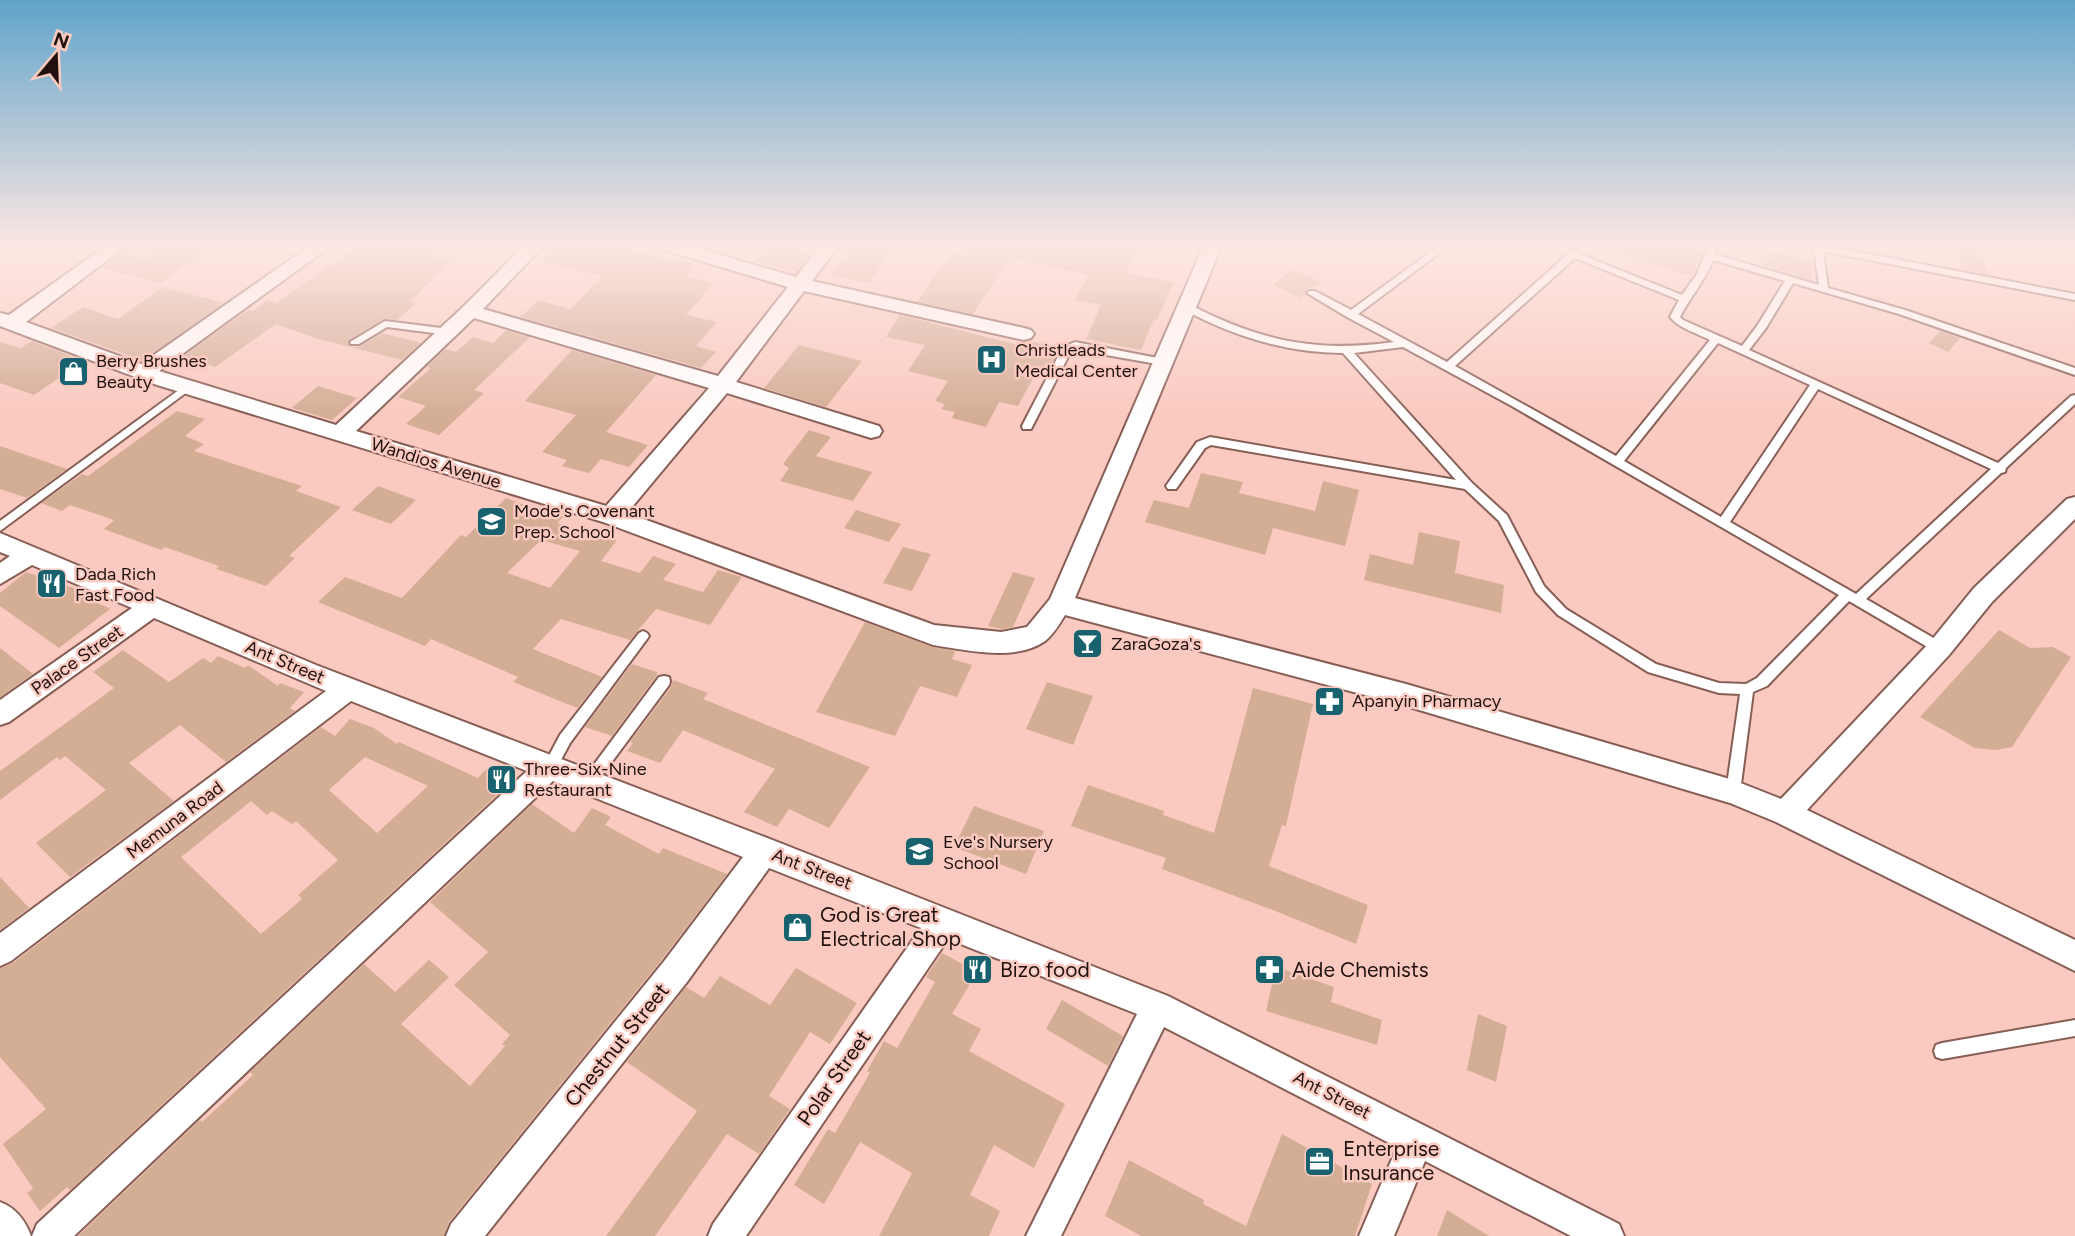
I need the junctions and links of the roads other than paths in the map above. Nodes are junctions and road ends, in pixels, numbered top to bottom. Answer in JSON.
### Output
{"nodes":[{"id":1,"x":32,"y":303,"type":"edge"},
{"id":2,"x":242,"y":303,"type":"edge"},
{"id":3,"x":477,"y":303,"type":"edge"},
{"id":4,"x":785,"y":303,"type":"edge"},
{"id":5,"x":883,"y":303,"type":"edge"},
{"id":6,"x":1189,"y":303,"type":"edge"},
{"id":7,"x":1329,"y":303,"type":"edge"},
{"id":8,"x":1367,"y":303,"type":"edge"},
{"id":9,"x":1520,"y":303,"type":"edge"},
{"id":10,"x":1682,"y":303,"type":"edge"},
{"id":11,"x":1776,"y":303,"type":"edge"},
{"id":12,"x":1869,"y":303,"type":"edge"},
{"id":13,"x":1187,"y":307,"type":"junction"},
{"id":14,"x":470,"y":310,"type":"junction"},
{"id":15,"x":1350,"y":315,"type":"junction"},
{"id":16,"x":5,"y":321,"type":"edge"},
{"id":17,"x":449,"y":332,"type":"junction"},
{"id":18,"x":1024,"y":334,"type":"dead end"},
{"id":19,"x":1717,"y":338,"type":"junction"},
{"id":20,"x":355,"y":342,"type":"dead end"},
{"id":21,"x":1402,"y":344,"type":"junction"},
{"id":22,"x":1744,"y":350,"type":"junction"},
{"id":23,"x":1347,"y":351,"type":"junction"},
{"id":24,"x":1163,"y":362,"type":"junction"},
{"id":25,"x":1448,"y":367,"type":"junction"},
{"id":26,"x":144,"y":372,"type":"junction"},
{"id":27,"x":2075,"y":372,"type":"edge"},
{"id":28,"x":723,"y":384,"type":"junction"},
{"id":29,"x":1816,"y":384,"type":"junction"},
{"id":30,"x":187,"y":387,"type":"junction"},
{"id":31,"x":2075,"y":398,"type":"edge"},
{"id":32,"x":1027,"y":426,"type":"dead end"},
{"id":33,"x":871,"y":431,"type":"dead end"},
{"id":34,"x":339,"y":433,"type":"junction"},
{"id":35,"x":1617,"y":462,"type":"junction"},
{"id":36,"x":2001,"y":469,"type":"junction"},
{"id":37,"x":1172,"y":486,"type":"dead end"},
{"id":38,"x":1468,"y":486,"type":"junction"},
{"id":39,"x":2075,"y":505,"type":"edge"},
{"id":40,"x":611,"y":516,"type":"junction"},
{"id":41,"x":1723,"y":523,"type":"junction"},
{"id":42,"x":0,"y":527,"type":"edge"},
{"id":43,"x":0,"y":542,"type":"edge"},
{"id":44,"x":30,"y":555,"type":"junction"},
{"id":45,"x":0,"y":575,"type":"edge"},
{"id":46,"x":1852,"y":597,"type":"junction"},
{"id":47,"x":1060,"y":604,"type":"junction"},
{"id":48,"x":153,"y":606,"type":"junction"},
{"id":49,"x":643,"y":636,"type":"dead end"},
{"id":50,"x":1940,"y":648,"type":"junction"},
{"id":51,"x":664,"y":681,"type":"dead end"},
{"id":52,"x":349,"y":688,"type":"junction"},
{"id":53,"x":1747,"y":689,"type":"junction"},
{"id":54,"x":0,"y":714,"type":"edge"},
{"id":55,"x":550,"y":767,"type":"junction"},
{"id":56,"x":589,"y":782,"type":"junction"},
{"id":57,"x":1733,"y":792,"type":"junction"},
{"id":58,"x":1786,"y":813,"type":"junction"},
{"id":59,"x":765,"y":850,"type":"junction"},
{"id":60,"x":943,"y":921,"type":"junction"},
{"id":61,"x":0,"y":951,"type":"edge"},
{"id":62,"x":2075,"y":956,"type":"edge"},
{"id":63,"x":1157,"y":1007,"type":"junction"},
{"id":64,"x":2075,"y":1028,"type":"edge"},
{"id":65,"x":1942,"y":1051,"type":"dead end"},
{"id":66,"x":1418,"y":1138,"type":"junction"},
{"id":67,"x":0,"y":1219,"type":"edge"},
{"id":68,"x":14,"y":1236,"type":"edge"},
{"id":69,"x":49,"y":1236,"type":"edge"},
{"id":70,"x":463,"y":1236,"type":"edge"},
{"id":71,"x":725,"y":1236,"type":"edge"},
{"id":72,"x":1042,"y":1236,"type":"edge"},
{"id":73,"x":1376,"y":1236,"type":"edge"},
{"id":74,"x":1607,"y":1236,"type":"edge"}],
"edges":[{"from":1,"to":16,"type":"street"},
{"from":2,"to":26,"type":"street"},
{"from":3,"to":14,"type":"street"},
{"from":4,"to":28,"type":"street"},
{"from":5,"to":18,"type":"street"},
{"from":6,"to":13,"type":"street","name":"Wandios Avenue"},
{"from":7,"to":15,"type":"lane"},
{"from":8,"to":15,"type":"lane"},
{"from":9,"to":25,"type":"lane"},
{"from":10,"to":19,"type":"lane"},
{"from":11,"to":22,"type":"lane"},
{"from":12,"to":27,"type":"lane"},
{"from":13,"to":23,"type":"lane"},
{"from":13,"to":24,"type":"street","name":"Wandios Avenue"},
{"from":14,"to":17,"type":"street"},
{"from":14,"to":28,"type":"street"},
{"from":15,"to":21,"type":"lane"},
{"from":16,"to":26,"type":"street","name":"Wandios Avenue"},
{"from":17,"to":20,"type":"lane"},
{"from":17,"to":34,"type":"street"},
{"from":19,"to":22,"type":"lane"},
{"from":19,"to":35,"type":"lane"},
{"from":21,"to":23,"type":"lane"},
{"from":21,"to":25,"type":"lane"},
{"from":22,"to":29,"type":"lane"},
{"from":23,"to":38,"type":"lane"},
{"from":24,"to":32,"type":"lane"},
{"from":24,"to":47,"type":"street","name":"Wandios Avenue"},
{"from":25,"to":35,"type":"lane"},
{"from":26,"to":30,"type":"street","name":"Wandios Avenue"},
{"from":28,"to":33,"type":"street"},
{"from":28,"to":40,"type":"street"},
{"from":29,"to":36,"type":"lane"},
{"from":29,"to":41,"type":"lane"},
{"from":30,"to":34,"type":"street","name":"Wandios Avenue"},
{"from":30,"to":42,"type":"lane"},
{"from":31,"to":36,"type":"lane"},
{"from":34,"to":40,"type":"street","name":"Wandios Avenue"},
{"from":35,"to":41,"type":"lane"},
{"from":36,"to":46,"type":"lane"},
{"from":37,"to":38,"type":"lane"},
{"from":38,"to":53,"type":"lane"},
{"from":39,"to":50,"type":"street"},
{"from":40,"to":47,"type":"street","name":"Wandios Avenue"},
{"from":41,"to":46,"type":"lane"},
{"from":43,"to":44,"type":"street","name":"Ant Street"},
{"from":44,"to":45,"type":"street"},
{"from":44,"to":48,"type":"street","name":"Ant Street"},
{"from":46,"to":50,"type":"lane"},
{"from":46,"to":53,"type":"lane"},
{"from":47,"to":57,"type":"street"},
{"from":48,"to":52,"type":"street","name":"Ant Street"},
{"from":48,"to":54,"type":"street","name":"Palace Street"},
{"from":49,"to":55,"type":"lane"},
{"from":50,"to":58,"type":"street"},
{"from":51,"to":56,"type":"lane"},
{"from":52,"to":55,"type":"street","name":"Ant Street"},
{"from":52,"to":61,"type":"street","name":"Memuna Road"},
{"from":53,"to":57,"type":"lane"},
{"from":55,"to":56,"type":"street","name":"Ant Street"},
{"from":55,"to":69,"type":"street"},
{"from":56,"to":59,"type":"street","name":"Ant Street"},
{"from":57,"to":58,"type":"street"},
{"from":58,"to":62,"type":"street"},
{"from":59,"to":60,"type":"street","name":"Ant Street"},
{"from":59,"to":70,"type":"street","name":"Chestnut Street"},
{"from":60,"to":63,"type":"street","name":"Ant Street"},
{"from":60,"to":71,"type":"street","name":"Polar Street"},
{"from":63,"to":66,"type":"street","name":"Ant Street"},
{"from":63,"to":72,"type":"street"},
{"from":64,"to":65,"type":"lane"},
{"from":66,"to":73,"type":"street"},
{"from":66,"to":74,"type":"street","name":"Ant Street"},
{"from":67,"to":68,"type":"street"}]}
